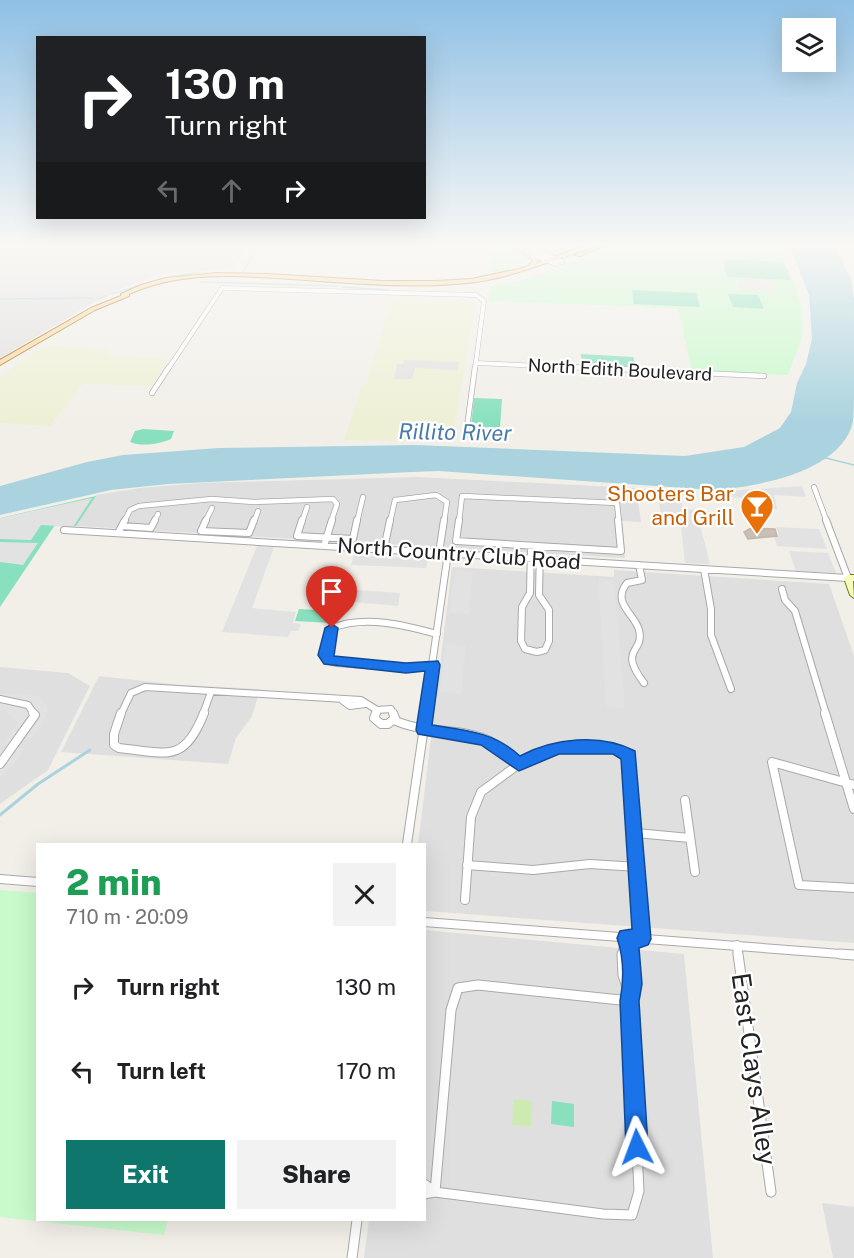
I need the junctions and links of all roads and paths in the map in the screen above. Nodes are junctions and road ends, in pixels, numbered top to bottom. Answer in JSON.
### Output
{"nodes":[{"id":1,"x":103,"y":306,"type":"edge"},
{"id":2,"x":210,"y":306,"type":"edge"},
{"id":3,"x":483,"y":306,"type":"edge"},
{"id":4,"x":60,"y":329,"type":"junction"},
{"id":5,"x":0,"y":363,"type":"edge"},
{"id":6,"x":476,"y":363,"type":"junction"},
{"id":7,"x":0,"y":368,"type":"edge"},
{"id":8,"x":764,"y":376,"type":"dead end"},
{"id":9,"x":152,"y":393,"type":"dead end"},
{"id":10,"x":466,"y":435,"type":"dead end"},
{"id":11,"x":813,"y":486,"type":"dead end"},
{"id":12,"x":363,"y":497,"type":"dead end"},
{"id":13,"x":307,"y":507,"type":"dead end"},
{"id":14,"x":212,"y":508,"type":"dead end"},
{"id":15,"x":258,"y":511,"type":"dead end"},
{"id":16,"x":158,"y":514,"type":"dead end"},
{"id":17,"x":122,"y":526,"type":"junction"},
{"id":18,"x":64,"y":530,"type":"dead end"},
{"id":19,"x":223,"y":532,"type":"junction"},
{"id":20,"x":118,"y":533,"type":"junction"},
{"id":21,"x":327,"y":538,"type":"junction"},
{"id":22,"x":219,"y":539,"type":"junction"},
{"id":23,"x":324,"y":546,"type":"junction"},
{"id":24,"x":531,"y":547,"type":"junction"},
{"id":25,"x":540,"y":547,"type":"junction"},
{"id":26,"x":384,"y":549,"type":"junction"},
{"id":27,"x":439,"y":553,"type":"junction"},
{"id":28,"x":447,"y":553,"type":"junction"},
{"id":29,"x":531,"y":558,"type":"junction"},
{"id":30,"x":540,"y":559,"type":"junction"},
{"id":31,"x":639,"y":565,"type":"junction"},
{"id":32,"x":704,"y":569,"type":"junction"},
{"id":33,"x":851,"y":578,"type":"edge"},
{"id":34,"x":782,"y":589,"type":"dead end"},
{"id":35,"x":854,"y":595,"type":"edge"},
{"id":36,"x":437,"y":634,"type":"junction"},
{"id":37,"x":433,"y":665,"type":"junction"},
{"id":38,"x":644,"y":683,"type":"dead end"},
{"id":39,"x":731,"y":689,"type":"dead end"},
{"id":40,"x":211,"y":692,"type":"junction"},
{"id":41,"x":0,"y":699,"type":"edge"},
{"id":42,"x":377,"y":710,"type":"junction"},
{"id":43,"x":394,"y":720,"type":"junction"},
{"id":44,"x":424,"y":730,"type":"junction"},
{"id":45,"x":0,"y":764,"type":"edge"},
{"id":46,"x":519,"y":764,"type":"junction"},
{"id":47,"x":852,"y":785,"type":"edge"},
{"id":48,"x":685,"y":800,"type":"dead end"},
{"id":49,"x":854,"y":809,"type":"edge"},
{"id":50,"x":636,"y":833,"type":"junction"},
{"id":51,"x":690,"y":838,"type":"junction"},
{"id":52,"x":407,"y":843,"type":"edge"},
{"id":53,"x":467,"y":865,"type":"junction"},
{"id":54,"x":638,"y":867,"type":"junction"},
{"id":55,"x":695,"y":872,"type":"dead end"},
{"id":56,"x":0,"y":879,"type":"edge"},
{"id":57,"x":36,"y":882,"type":"edge"},
{"id":58,"x":854,"y":888,"type":"edge"},
{"id":59,"x":465,"y":900,"type":"dead end"},
{"id":60,"x":426,"y":922,"type":"edge"},
{"id":61,"x":626,"y":938,"type":"junction"},
{"id":62,"x":642,"y":939,"type":"junction"},
{"id":63,"x":737,"y":945,"type":"junction"},
{"id":64,"x":854,"y":955,"type":"edge"},
{"id":65,"x":630,"y":999,"type":"junction"},
{"id":66,"x":771,"y":1192,"type":"dead end"},
{"id":67,"x":430,"y":1193,"type":"edge"},
{"id":68,"x":357,"y":1221,"type":"edge"},
{"id":69,"x":352,"y":1258,"type":"edge"}],
"edges":[{"from":1,"to":4,"type":"main road"},
{"from":2,"to":9,"type":"street"},
{"from":3,"to":6,"type":"street"},
{"from":4,"to":5,"type":"main road"},
{"from":4,"to":7,"type":"main road"},
{"from":6,"to":8,"type":"street","name":"North Edith Boulevard"},
{"from":6,"to":10,"type":"street"},
{"from":11,"to":33,"type":"street"},
{"from":12,"to":21,"type":"street"},
{"from":13,"to":21,"type":"street"},
{"from":14,"to":19,"type":"street"},
{"from":15,"to":19,"type":"street"},
{"from":16,"to":17,"type":"street"},
{"from":17,"to":20,"type":"street"},
{"from":17,"to":21,"type":"street"},
{"from":18,"to":20,"type":"street","name":"North Country Club Road"},
{"from":19,"to":22,"type":"street"},
{"from":20,"to":22,"type":"street","name":"North Country Club Road"},
{"from":21,"to":23,"type":"street"},
{"from":22,"to":23,"type":"street","name":"North Country Club Road"},
{"from":23,"to":26,"type":"street","name":"North Country Club Road"},
{"from":24,"to":25,"type":"street"},
{"from":24,"to":25,"type":"street"},
{"from":24,"to":29,"type":"street"},
{"from":25,"to":30,"type":"street"},
{"from":26,"to":27,"type":"street","name":"North Country Club Road"},
{"from":26,"to":27,"type":"street"},
{"from":27,"to":28,"type":"street","name":"North Country Club Road"},
{"from":28,"to":29,"type":"street","name":"North Country Club Road"},
{"from":28,"to":36,"type":"street"},
{"from":29,"to":30,"type":"street","name":"North Country Club Road"},
{"from":29,"to":30,"type":"street"},
{"from":30,"to":31,"type":"street","name":"North Country Club Road"},
{"from":31,"to":32,"type":"street","name":"North Country Club Road"},
{"from":31,"to":38,"type":"street"},
{"from":32,"to":33,"type":"street","name":"North Country Club Road"},
{"from":32,"to":39,"type":"street"},
{"from":33,"to":35,"type":"main road"},
{"from":34,"to":47,"type":"street"},
{"from":36,"to":37,"type":"street"},
{"from":36,"to":37,"type":"street"},
{"from":37,"to":44,"type":"street"},
{"from":40,"to":40,"type":"street"},
{"from":40,"to":42,"type":"street"},
{"from":41,"to":45,"type":"street"},
{"from":42,"to":43,"type":"street"},
{"from":42,"to":43,"type":"street"},
{"from":43,"to":44,"type":"street"},
{"from":44,"to":46,"type":"street"},
{"from":44,"to":52,"type":"street"},
{"from":46,"to":50,"type":"street"},
{"from":46,"to":53,"type":"street"},
{"from":47,"to":49,"type":"street"},
{"from":47,"to":58,"type":"street"},
{"from":48,"to":51,"type":"street"},
{"from":50,"to":51,"type":"street"},
{"from":50,"to":54,"type":"street"},
{"from":51,"to":55,"type":"street"},
{"from":53,"to":54,"type":"street"},
{"from":53,"to":59,"type":"street"},
{"from":54,"to":62,"type":"street"},
{"from":56,"to":57,"type":"street"},
{"from":60,"to":61,"type":"street"},
{"from":61,"to":62,"type":"street"},
{"from":61,"to":65,"type":"street"},
{"from":62,"to":63,"type":"street"},
{"from":63,"to":64,"type":"street"},
{"from":63,"to":66,"type":"street","name":"East Clays Alley"},
{"from":65,"to":67,"type":"street"},
{"from":65,"to":67,"type":"street"},
{"from":68,"to":69,"type":"street"}]}
